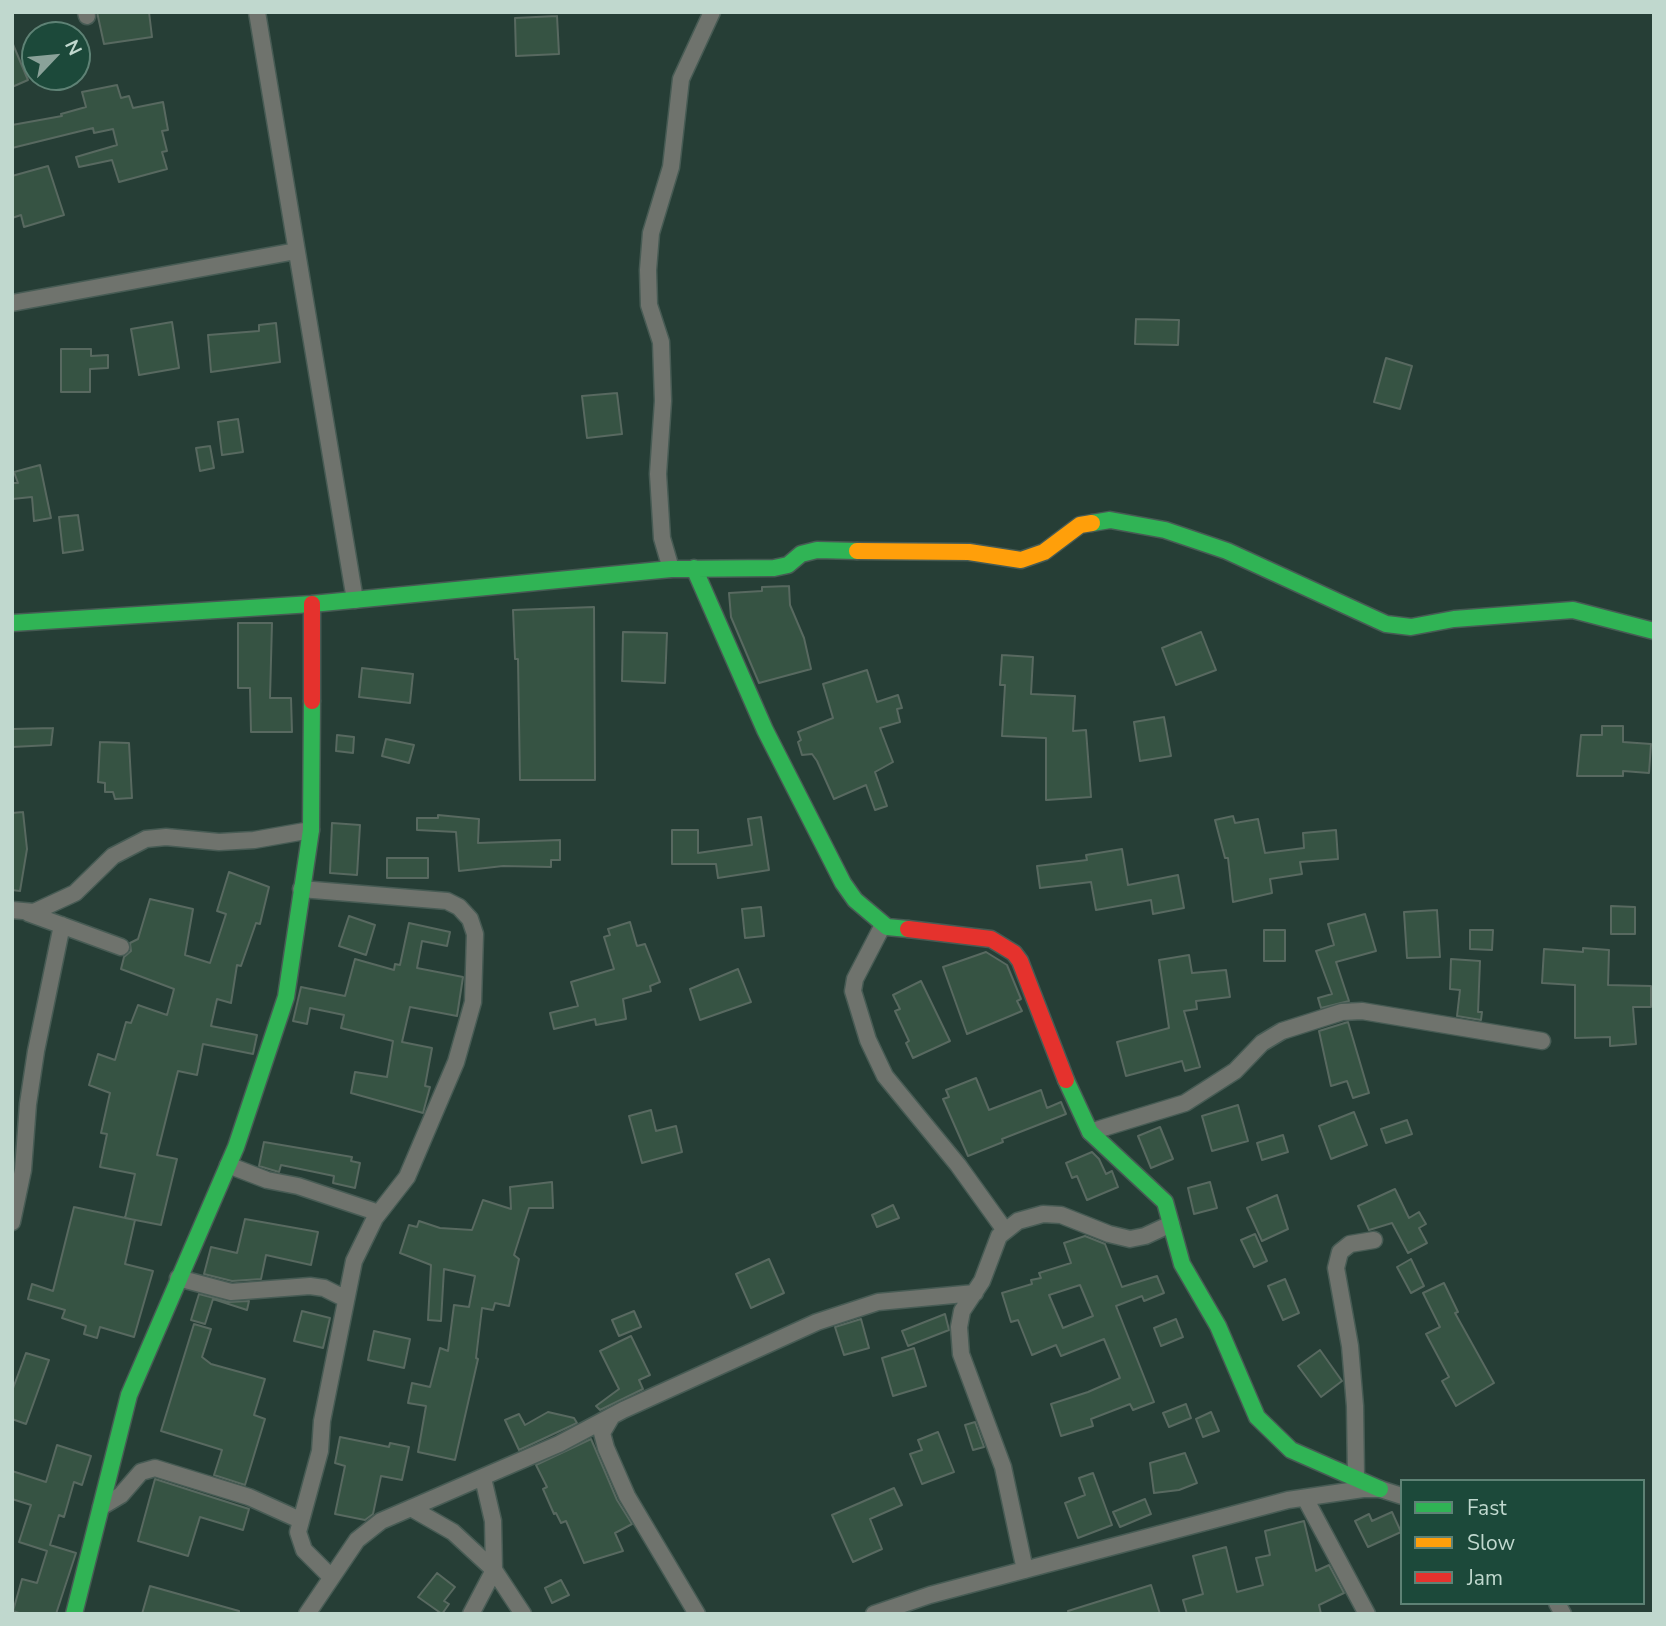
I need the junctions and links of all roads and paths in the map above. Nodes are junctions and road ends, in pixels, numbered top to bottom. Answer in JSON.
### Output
{"nodes":[{"id":1,"x":257,"y":12,"type":"edge"},
{"id":2,"x":712,"y":12,"type":"edge"},
{"id":3,"x":296,"y":251,"type":"junction"},
{"id":4,"x":12,"y":303,"type":"edge"},
{"id":5,"x":694,"y":568,"type":"junction"},
{"id":6,"x":671,"y":569,"type":"junction"},
{"id":7,"x":355,"y":600,"type":"junction"},
{"id":8,"x":312,"y":604,"type":"junction"},
{"id":9,"x":12,"y":623,"type":"edge"},
{"id":10,"x":1654,"y":631,"type":"edge"},
{"id":11,"x":311,"y":830,"type":"junction"},
{"id":12,"x":301,"y":889,"type":"junction"},
{"id":13,"x":19,"y":911,"type":"edge"},
{"id":14,"x":62,"y":925,"type":"junction"},
{"id":15,"x":883,"y":925,"type":"junction"},
{"id":16,"x":121,"y":947,"type":"dead end"},
{"id":17,"x":1542,"y":1041,"type":"dead end"},
{"id":18,"x":1090,"y":1132,"type":"junction"},
{"id":19,"x":228,"y":1165,"type":"junction"},
{"id":20,"x":16,"y":1193,"type":"edge"},
{"id":21,"x":379,"y":1213,"type":"junction"},
{"id":22,"x":12,"y":1222,"type":"edge"},
{"id":23,"x":1171,"y":1224,"type":"junction"},
{"id":24,"x":1004,"y":1229,"type":"junction"},
{"id":25,"x":1374,"y":1240,"type":"dead end"},
{"id":26,"x":178,"y":1278,"type":"junction"},
{"id":27,"x":975,"y":1293,"type":"junction"},
{"id":28,"x":346,"y":1299,"type":"junction"},
{"id":29,"x":612,"y":1416,"type":"junction"},
{"id":30,"x":483,"y":1478,"type":"junction"},
{"id":31,"x":1356,"y":1478,"type":"junction"},
{"id":32,"x":1380,"y":1489,"type":"junction"},
{"id":33,"x":1400,"y":1495,"type":"edge"},
{"id":34,"x":1306,"y":1498,"type":"junction"},
{"id":35,"x":101,"y":1507,"type":"junction"},
{"id":36,"x":411,"y":1508,"type":"junction"},
{"id":37,"x":300,"y":1520,"type":"junction"},
{"id":38,"x":494,"y":1570,"type":"junction"},
{"id":39,"x":1025,"y":1570,"type":"junction"},
{"id":40,"x":331,"y":1577,"type":"junction"},
{"id":41,"x":74,"y":1614,"type":"edge"},
{"id":42,"x":307,"y":1614,"type":"edge"},
{"id":43,"x":471,"y":1614,"type":"edge"},
{"id":44,"x":523,"y":1614,"type":"edge"},
{"id":45,"x":697,"y":1614,"type":"edge"},
{"id":46,"x":874,"y":1614,"type":"edge"},
{"id":47,"x":1367,"y":1614,"type":"edge"}],
"edges":[{"from":1,"to":3,"type":"street"},
{"from":2,"to":6,"type":"street"},
{"from":3,"to":4,"type":"street"},
{"from":3,"to":7,"type":"street"},
{"from":5,"to":6,"type":"street"},
{"from":5,"to":10,"type":"street"},
{"from":5,"to":15,"type":"street"},
{"from":6,"to":7,"type":"street"},
{"from":7,"to":8,"type":"street"},
{"from":8,"to":9,"type":"street"},
{"from":8,"to":11,"type":"street"},
{"from":11,"to":12,"type":"street"},
{"from":11,"to":13,"type":"street"},
{"from":12,"to":19,"type":"street"},
{"from":12,"to":21,"type":"street"},
{"from":13,"to":14,"type":"street"},
{"from":14,"to":16,"type":"street"},
{"from":14,"to":20,"type":"street"},
{"from":15,"to":18,"type":"street"},
{"from":15,"to":24,"type":"street"},
{"from":17,"to":18,"type":"street"},
{"from":18,"to":23,"type":"street"},
{"from":19,"to":21,"type":"street"},
{"from":19,"to":26,"type":"street"},
{"from":20,"to":22,"type":"street"},
{"from":21,"to":28,"type":"street"},
{"from":23,"to":24,"type":"street"},
{"from":23,"to":31,"type":"street"},
{"from":24,"to":27,"type":"street"},
{"from":25,"to":31,"type":"street"},
{"from":26,"to":28,"type":"street"},
{"from":26,"to":35,"type":"street"},
{"from":27,"to":29,"type":"street"},
{"from":27,"to":39,"type":"street"},
{"from":28,"to":37,"type":"street"},
{"from":29,"to":30,"type":"street"},
{"from":29,"to":45,"type":"street"},
{"from":30,"to":36,"type":"street"},
{"from":30,"to":38,"type":"street"},
{"from":31,"to":32,"type":"street"},
{"from":32,"to":33,"type":"street"},
{"from":32,"to":34,"type":"street"},
{"from":34,"to":39,"type":"street"},
{"from":34,"to":47,"type":"street"},
{"from":35,"to":37,"type":"street"},
{"from":35,"to":41,"type":"street"},
{"from":36,"to":38,"type":"street"},
{"from":36,"to":40,"type":"street"},
{"from":37,"to":40,"type":"street"},
{"from":38,"to":43,"type":"street"},
{"from":38,"to":44,"type":"street"},
{"from":39,"to":46,"type":"street"},
{"from":40,"to":42,"type":"street"}]}
